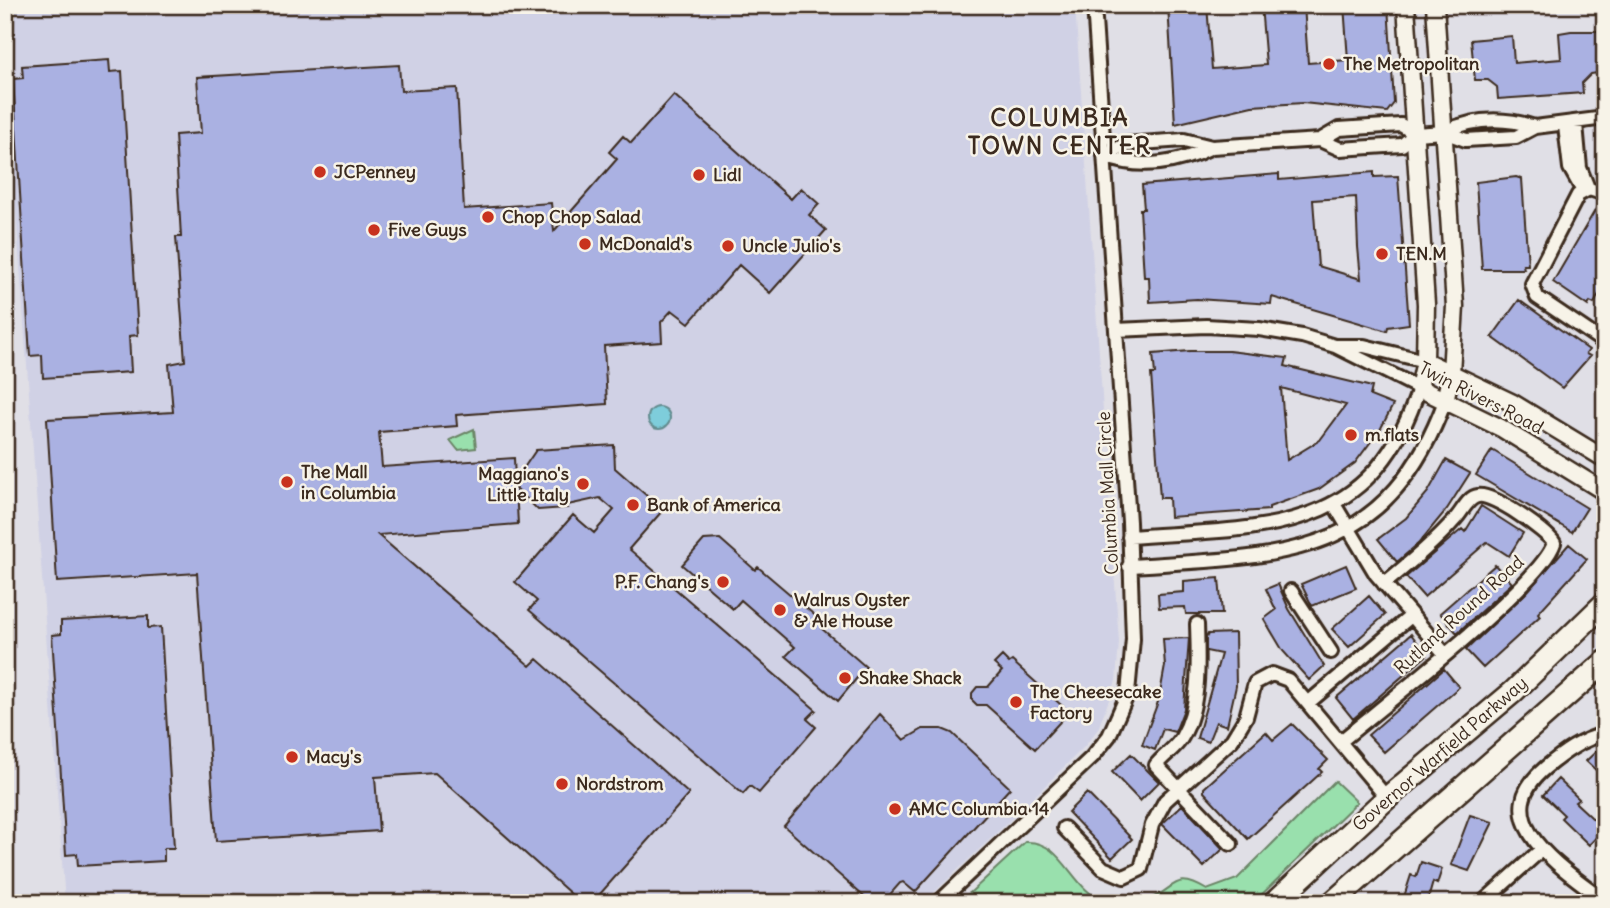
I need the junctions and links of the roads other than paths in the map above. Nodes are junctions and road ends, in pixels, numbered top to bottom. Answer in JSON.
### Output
{"nodes":[{"id":1,"x":1094,"y":5,"type":"edge"},
{"id":2,"x":1406,"y":5,"type":"edge"},
{"id":3,"x":1435,"y":5,"type":"edge"},
{"id":4,"x":1605,"y":118,"type":"edge"},
{"id":5,"x":1566,"y":125,"type":"junction"},
{"id":6,"x":1444,"y":132,"type":"junction"},
{"id":7,"x":1415,"y":134,"type":"junction"},
{"id":8,"x":1320,"y":140,"type":"junction"},
{"id":9,"x":1212,"y":147,"type":"junction"},
{"id":10,"x":1104,"y":156,"type":"junction"},
{"id":11,"x":1586,"y":190,"type":"junction"},
{"id":12,"x":1605,"y":194,"type":"edge"},
{"id":13,"x":1116,"y":330,"type":"junction"},
{"id":14,"x":1605,"y":343,"type":"edge"},
{"id":15,"x":1335,"y":346,"type":"junction"},
{"id":16,"x":1425,"y":361,"type":"junction"},
{"id":17,"x":1451,"y":373,"type":"junction"},
{"id":18,"x":1419,"y":388,"type":"junction"},
{"id":19,"x":1446,"y":401,"type":"junction"},
{"id":20,"x":1605,"y":459,"type":"edge"},
{"id":21,"x":1605,"y":492,"type":"edge"},
{"id":22,"x":1334,"y":503,"type":"junction"},
{"id":23,"x":1349,"y":529,"type":"junction"},
{"id":24,"x":1129,"y":537,"type":"junction"},
{"id":25,"x":1129,"y":566,"type":"junction"},
{"id":26,"x":1384,"y":584,"type":"junction"},
{"id":27,"x":1291,"y":591,"type":"dead end"},
{"id":28,"x":1605,"y":603,"type":"edge"},
{"id":29,"x":1411,"y":616,"type":"junction"},
{"id":30,"x":1197,"y":624,"type":"dead end"},
{"id":31,"x":1331,"y":652,"type":"dead end"},
{"id":32,"x":1446,"y":654,"type":"junction"},
{"id":33,"x":1605,"y":662,"type":"edge"},
{"id":34,"x":1308,"y":703,"type":"junction"},
{"id":35,"x":1605,"y":734,"type":"edge"},
{"id":36,"x":1340,"y":742,"type":"junction"},
{"id":37,"x":1179,"y":788,"type":"junction"},
{"id":38,"x":1387,"y":798,"type":"junction"},
{"id":39,"x":1064,"y":828,"type":"dead end"},
{"id":40,"x":1231,"y":844,"type":"dead end"},
{"id":41,"x":1541,"y":850,"type":"junction"},
{"id":42,"x":1605,"y":901,"type":"edge"},
{"id":43,"x":938,"y":903,"type":"edge"},
{"id":44,"x":1274,"y":903,"type":"edge"},
{"id":45,"x":1332,"y":903,"type":"edge"},
{"id":46,"x":1482,"y":903,"type":"edge"}],
"edges":[{"from":1,"to":10,"type":"street","name":"Columbia Mall Circle"},
{"from":2,"to":7,"type":"street"},
{"from":3,"to":6,"type":"street"},
{"from":4,"to":5,"type":"street"},
{"from":5,"to":6,"type":"street"},
{"from":5,"to":11,"type":"street"},
{"from":5,"to":11,"type":"street"},
{"from":6,"to":7,"type":"street"},
{"from":6,"to":17,"type":"street"},
{"from":7,"to":8,"type":"street"},
{"from":7,"to":8,"type":"street"},
{"from":7,"to":16,"type":"street"},
{"from":8,"to":9,"type":"street"},
{"from":9,"to":10,"type":"street"},
{"from":9,"to":10,"type":"street"},
{"from":10,"to":13,"type":"street","name":"Columbia Mall Circle"},
{"from":11,"to":12,"type":"street"},
{"from":11,"to":14,"type":"street"},
{"from":13,"to":15,"type":"street","name":"Twin Rivers Road"},
{"from":13,"to":24,"type":"street","name":"Columbia Mall Circle"},
{"from":15,"to":16,"type":"street","name":"Twin Rivers Road"},
{"from":15,"to":18,"type":"street","name":"Twin Rivers Road"},
{"from":16,"to":17,"type":"street","name":"Twin Rivers Road"},
{"from":16,"to":18,"type":"street"},
{"from":17,"to":19,"type":"street"},
{"from":17,"to":20,"type":"street","name":"Twin Rivers Road"},
{"from":18,"to":19,"type":"street","name":"Twin Rivers Road"},
{"from":18,"to":22,"type":"street"},
{"from":19,"to":21,"type":"street","name":"Twin Rivers Road"},
{"from":19,"to":23,"type":"street"},
{"from":22,"to":23,"type":"street"},
{"from":22,"to":24,"type":"street"},
{"from":23,"to":25,"type":"street"},
{"from":23,"to":26,"type":"street"},
{"from":24,"to":25,"type":"street","name":"Columbia Mall Circle"},
{"from":25,"to":43,"type":"street","name":"Columbia Mall Circle"},
{"from":26,"to":29,"type":"street"},
{"from":26,"to":32,"type":"street","name":"Rutland Round Road"},
{"from":27,"to":31,"type":"street"},
{"from":28,"to":38,"type":"main road","name":"Governor Warfield Parkway"},
{"from":29,"to":32,"type":"street"},
{"from":29,"to":34,"type":"street"},
{"from":30,"to":37,"type":"street"},
{"from":32,"to":36,"type":"street","name":"Rutland Round Road"},
{"from":33,"to":45,"type":"main road"},
{"from":34,"to":36,"type":"street"},
{"from":34,"to":37,"type":"street"},
{"from":35,"to":41,"type":"street"},
{"from":36,"to":38,"type":"street"},
{"from":37,"to":39,"type":"street"},
{"from":37,"to":40,"type":"street"},
{"from":38,"to":44,"type":"main road","name":"Governor Warfield Parkway"},
{"from":41,"to":42,"type":"street"},
{"from":41,"to":46,"type":"street"}]}
